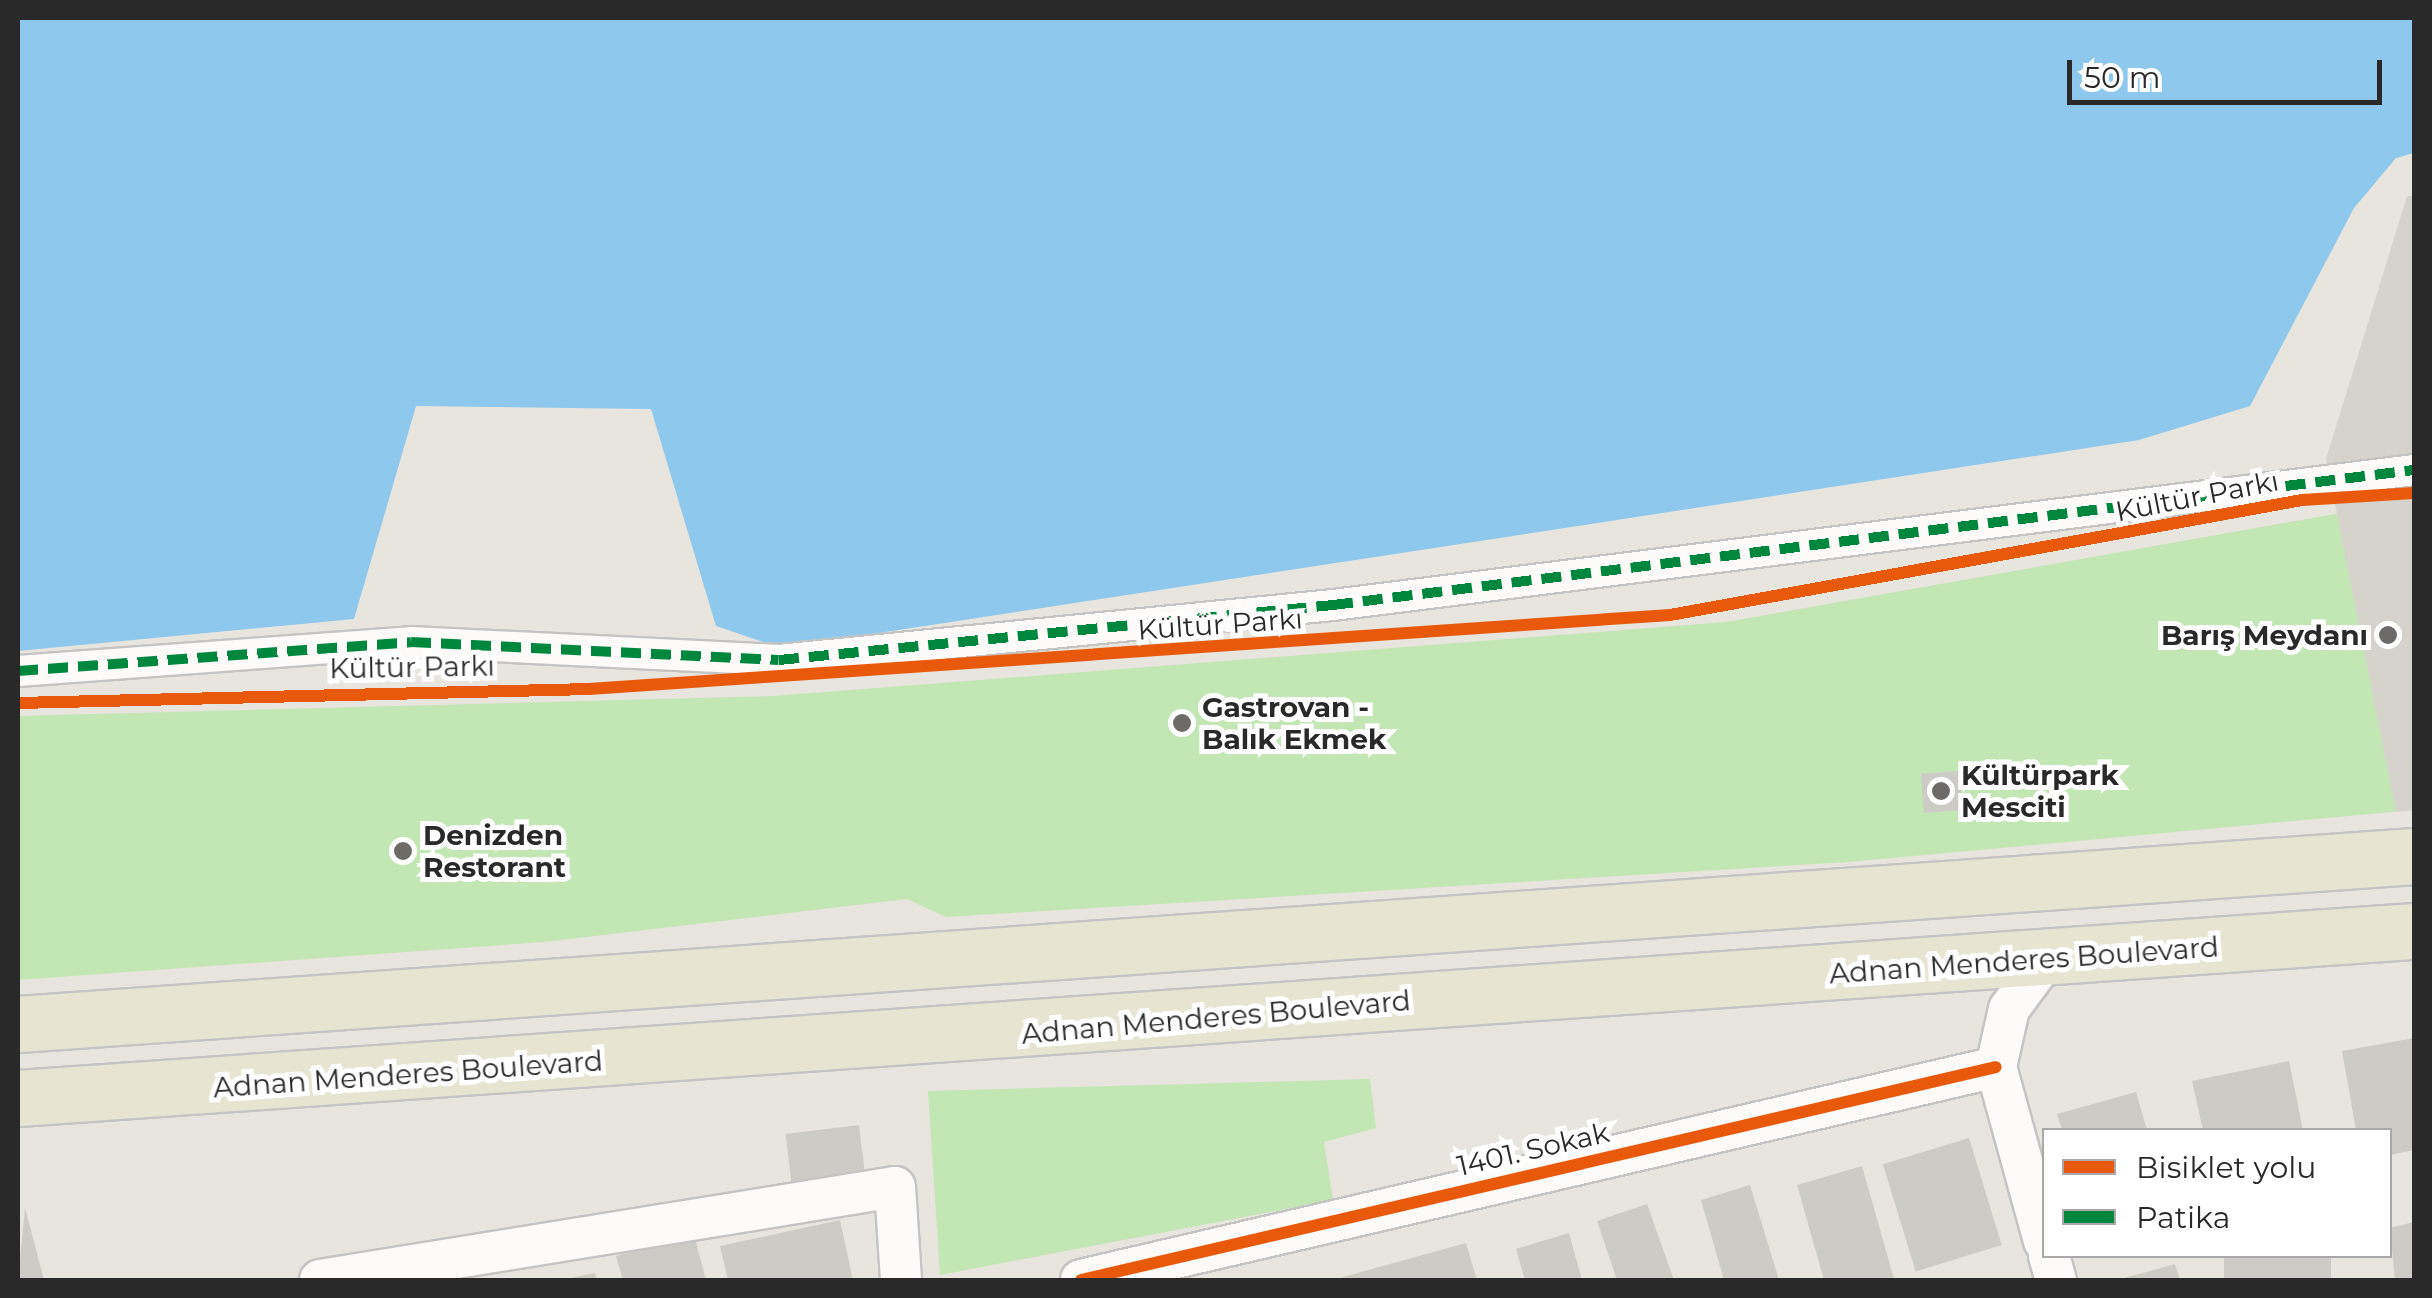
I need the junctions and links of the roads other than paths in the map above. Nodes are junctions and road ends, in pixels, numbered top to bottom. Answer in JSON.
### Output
{"nodes":[{"id":1,"x":2414,"y":470,"type":"edge"},
{"id":2,"x":18,"y":671,"type":"edge"},
{"id":3,"x":2414,"y":856,"type":"edge"},
{"id":4,"x":2414,"y":931,"type":"edge"},
{"id":5,"x":2046,"y":960,"type":"junction"},
{"id":6,"x":18,"y":1024,"type":"edge"},
{"id":7,"x":1996,"y":1067,"type":"junction"},
{"id":8,"x":18,"y":1098,"type":"edge"},
{"id":9,"x":2042,"y":1234,"type":"edge"},
{"id":10,"x":1146,"y":1273,"type":"edge"},
{"id":11,"x":320,"y":1280,"type":"edge"},
{"id":12,"x":900,"y":1280,"type":"edge"},
{"id":13,"x":1081,"y":1280,"type":"edge"}],
"edges":[{"from":1,"to":2,"type":"street","name":"Kültür Parkı"},
{"from":3,"to":6,"type":"main road"},
{"from":4,"to":5,"type":"main road","name":"Adnan Menderes Boulevard"},
{"from":5,"to":7,"type":"street"},
{"from":5,"to":8,"type":"main road","name":"Adnan Menderes Boulevard"},
{"from":7,"to":9,"type":"street"},
{"from":7,"to":10,"type":"street","name":"1401. Sokak"},
{"from":10,"to":13,"type":"street","name":"1401. Sokak"},
{"from":11,"to":12,"type":"street"}]}
